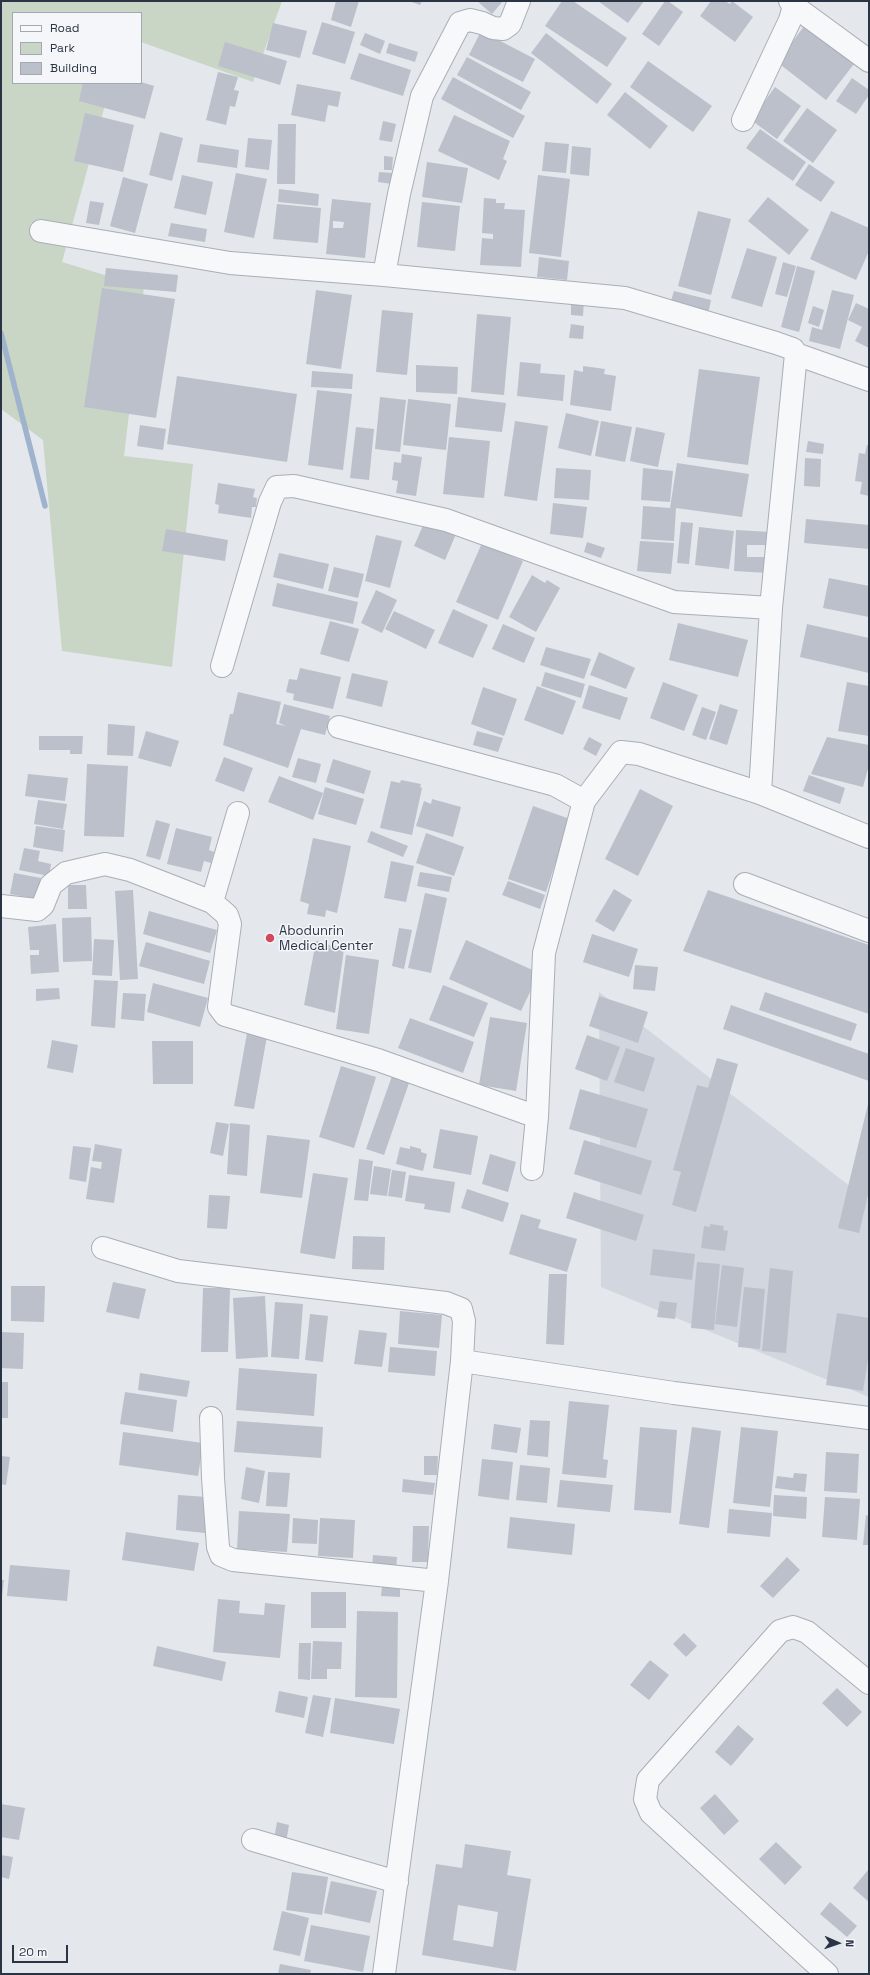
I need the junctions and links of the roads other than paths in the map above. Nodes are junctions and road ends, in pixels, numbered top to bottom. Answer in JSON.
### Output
{"nodes":[{"id":1,"x":519,"y":1,"type":"edge"},
{"id":2,"x":792,"y":4,"type":"edge"},
{"id":3,"x":869,"y":61,"type":"edge"},
{"id":4,"x":743,"y":120,"type":"dead end"},
{"id":5,"x":41,"y":231,"type":"dead end"},
{"id":6,"x":384,"y":275,"type":"junction"},
{"id":7,"x":796,"y":354,"type":"junction"},
{"id":8,"x":869,"y":380,"type":"edge"},
{"id":9,"x":771,"y":608,"type":"junction"},
{"id":10,"x":222,"y":666,"type":"dead end"},
{"id":11,"x":339,"y":727,"type":"dead end"},
{"id":12,"x":760,"y":793,"type":"junction"},
{"id":13,"x":584,"y":801,"type":"junction"},
{"id":14,"x":238,"y":813,"type":"dead end"},
{"id":15,"x":869,"y":837,"type":"edge"},
{"id":16,"x":745,"y":884,"type":"dead end"},
{"id":17,"x":212,"y":902,"type":"junction"},
{"id":18,"x":1,"y":906,"type":"edge"},
{"id":19,"x":869,"y":931,"type":"edge"},
{"id":20,"x":537,"y":1117,"type":"junction"},
{"id":21,"x":532,"y":1169,"type":"dead end"},
{"id":22,"x":103,"y":1248,"type":"dead end"},
{"id":23,"x":462,"y":1361,"type":"junction"},
{"id":24,"x":211,"y":1418,"type":"dead end"},
{"id":25,"x":869,"y":1418,"type":"edge"},
{"id":26,"x":437,"y":1581,"type":"junction"},
{"id":27,"x":869,"y":1683,"type":"edge"},
{"id":28,"x":253,"y":1840,"type":"dead end"},
{"id":29,"x":397,"y":1882,"type":"junction"},
{"id":30,"x":384,"y":1974,"type":"edge"},
{"id":31,"x":827,"y":1974,"type":"edge"}],
"edges":[{"from":1,"to":6,"type":"street"},
{"from":2,"to":3,"type":"street"},
{"from":2,"to":4,"type":"street"},
{"from":5,"to":6,"type":"street"},
{"from":6,"to":7,"type":"street"},
{"from":7,"to":8,"type":"street"},
{"from":7,"to":9,"type":"street"},
{"from":9,"to":10,"type":"street"},
{"from":9,"to":12,"type":"street"},
{"from":11,"to":13,"type":"street"},
{"from":12,"to":13,"type":"street"},
{"from":12,"to":15,"type":"street"},
{"from":13,"to":20,"type":"street"},
{"from":14,"to":17,"type":"street"},
{"from":16,"to":19,"type":"street"},
{"from":17,"to":18,"type":"street"},
{"from":17,"to":20,"type":"street"},
{"from":20,"to":21,"type":"street"},
{"from":22,"to":23,"type":"street"},
{"from":23,"to":25,"type":"street"},
{"from":23,"to":26,"type":"street"},
{"from":24,"to":26,"type":"street"},
{"from":26,"to":29,"type":"street"},
{"from":27,"to":31,"type":"street"},
{"from":28,"to":29,"type":"street"},
{"from":29,"to":30,"type":"street"}]}
